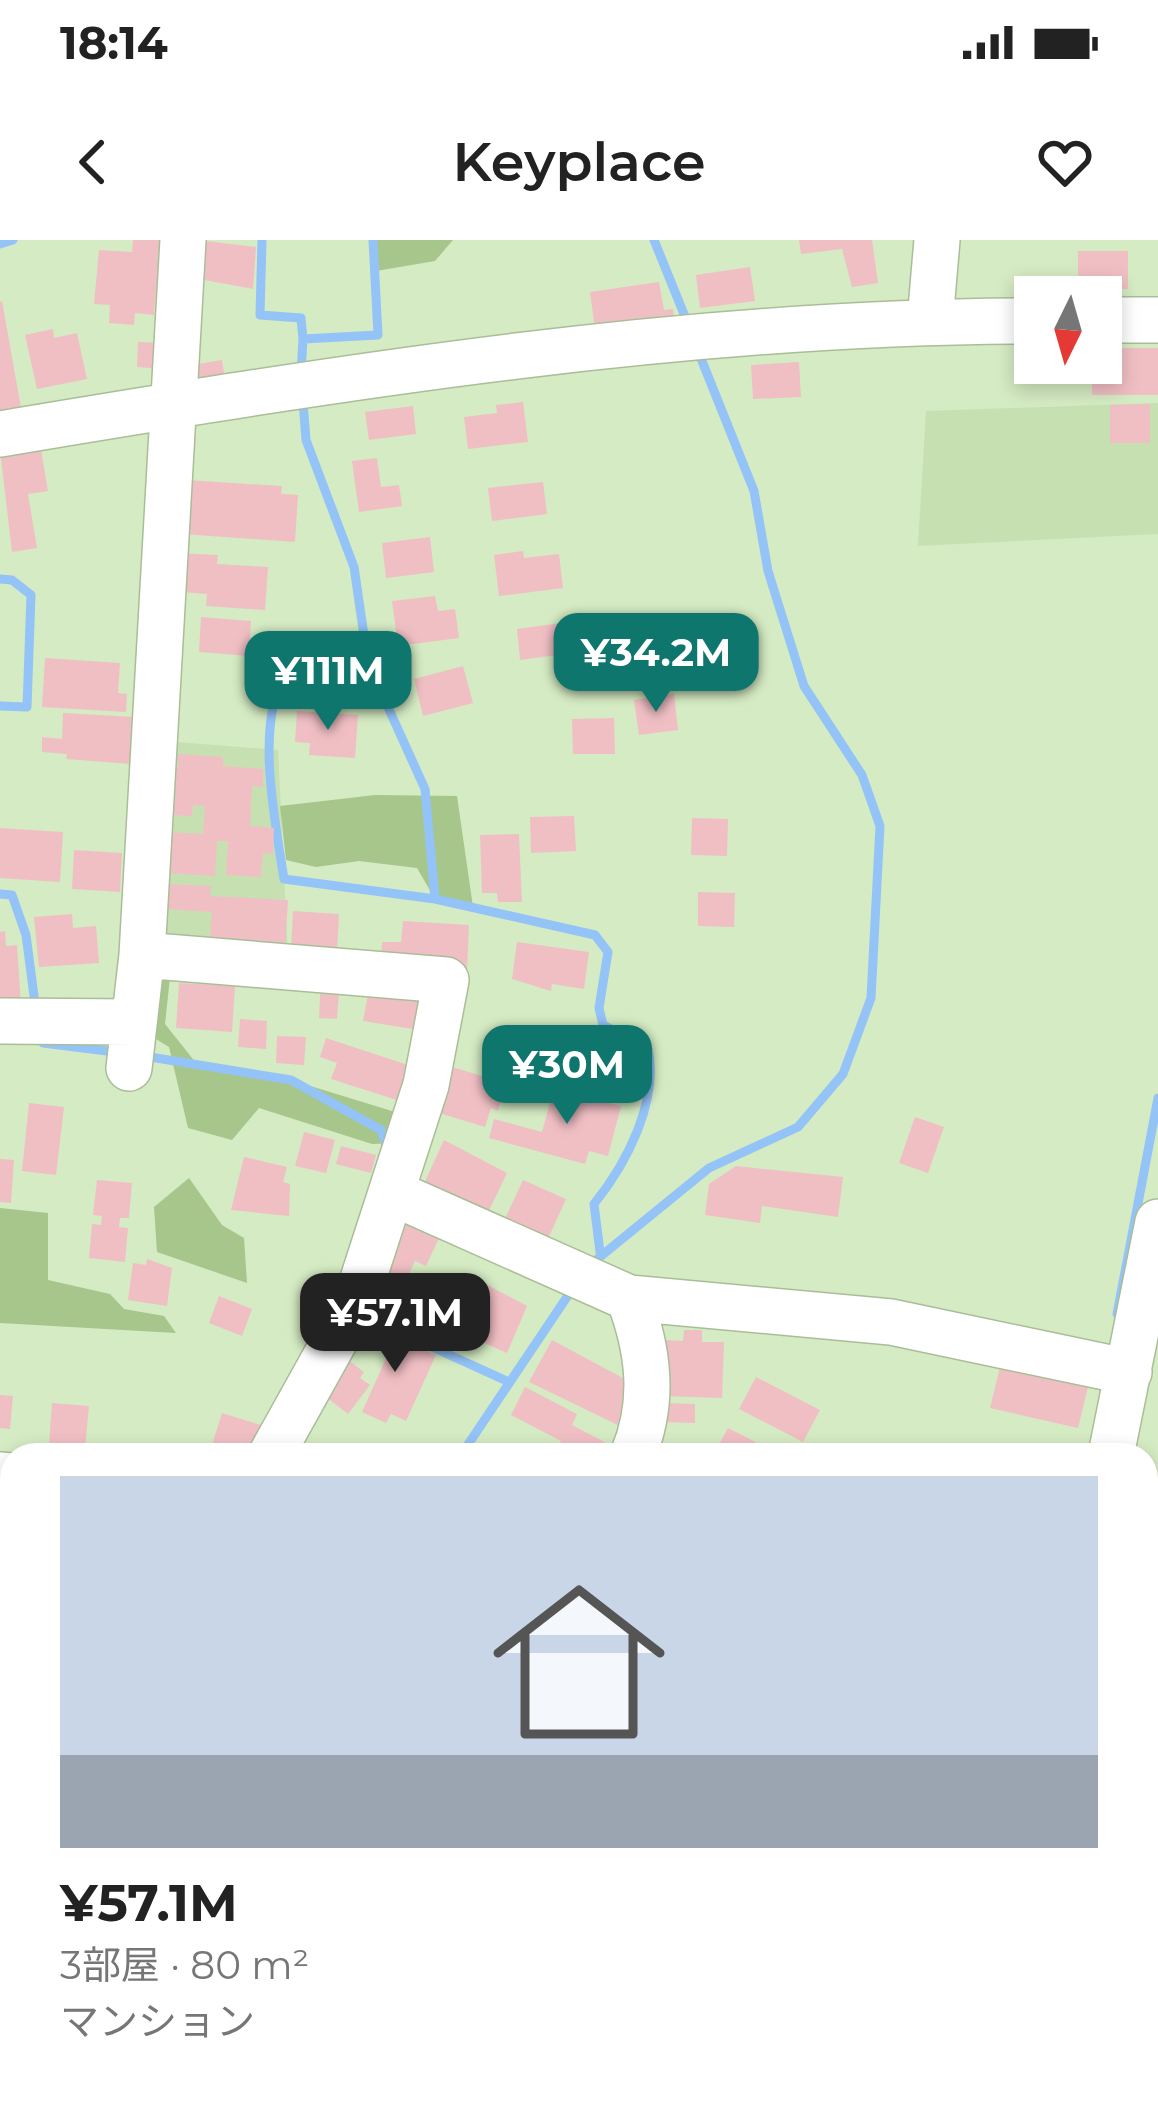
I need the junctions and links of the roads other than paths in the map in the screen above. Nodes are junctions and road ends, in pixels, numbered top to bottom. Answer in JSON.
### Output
{"nodes":[{"id":1,"x":183,"y":240,"type":"edge"},
{"id":2,"x":937,"y":240,"type":"edge"},
{"id":3,"x":1014,"y":320,"type":"edge"},
{"id":4,"x":1122,"y":320,"type":"edge"},
{"id":5,"x":1158,"y":320,"type":"edge"},
{"id":6,"x":930,"y":321,"type":"junction"},
{"id":7,"x":171,"y":406,"type":"junction"},
{"id":8,"x":0,"y":434,"type":"edge"},
{"id":9,"x":142,"y":955,"type":"junction"},
{"id":10,"x":24,"y":1021,"type":"edge"},
{"id":11,"x":394,"y":1193,"type":"junction"},
{"id":12,"x":1158,"y":1222,"type":"edge"},
{"id":13,"x":596,"y":1284,"type":"junction"},
{"id":14,"x":1114,"y":1369,"type":"junction"},
{"id":15,"x":277,"y":1443,"type":"edge"},
{"id":16,"x":636,"y":1443,"type":"edge"},
{"id":17,"x":1111,"y":1443,"type":"edge"}],
"edges":[{"from":1,"to":7,"type":"street"},
{"from":2,"to":6,"type":"street"},
{"from":3,"to":6,"type":"street"},
{"from":4,"to":5,"type":"street"},
{"from":6,"to":7,"type":"street"},
{"from":7,"to":8,"type":"street"},
{"from":7,"to":9,"type":"street"},
{"from":9,"to":10,"type":"street"},
{"from":9,"to":11,"type":"street"},
{"from":11,"to":13,"type":"street"},
{"from":11,"to":15,"type":"street"},
{"from":12,"to":14,"type":"street"},
{"from":13,"to":14,"type":"street"},
{"from":13,"to":16,"type":"street"},
{"from":14,"to":17,"type":"street"}]}
